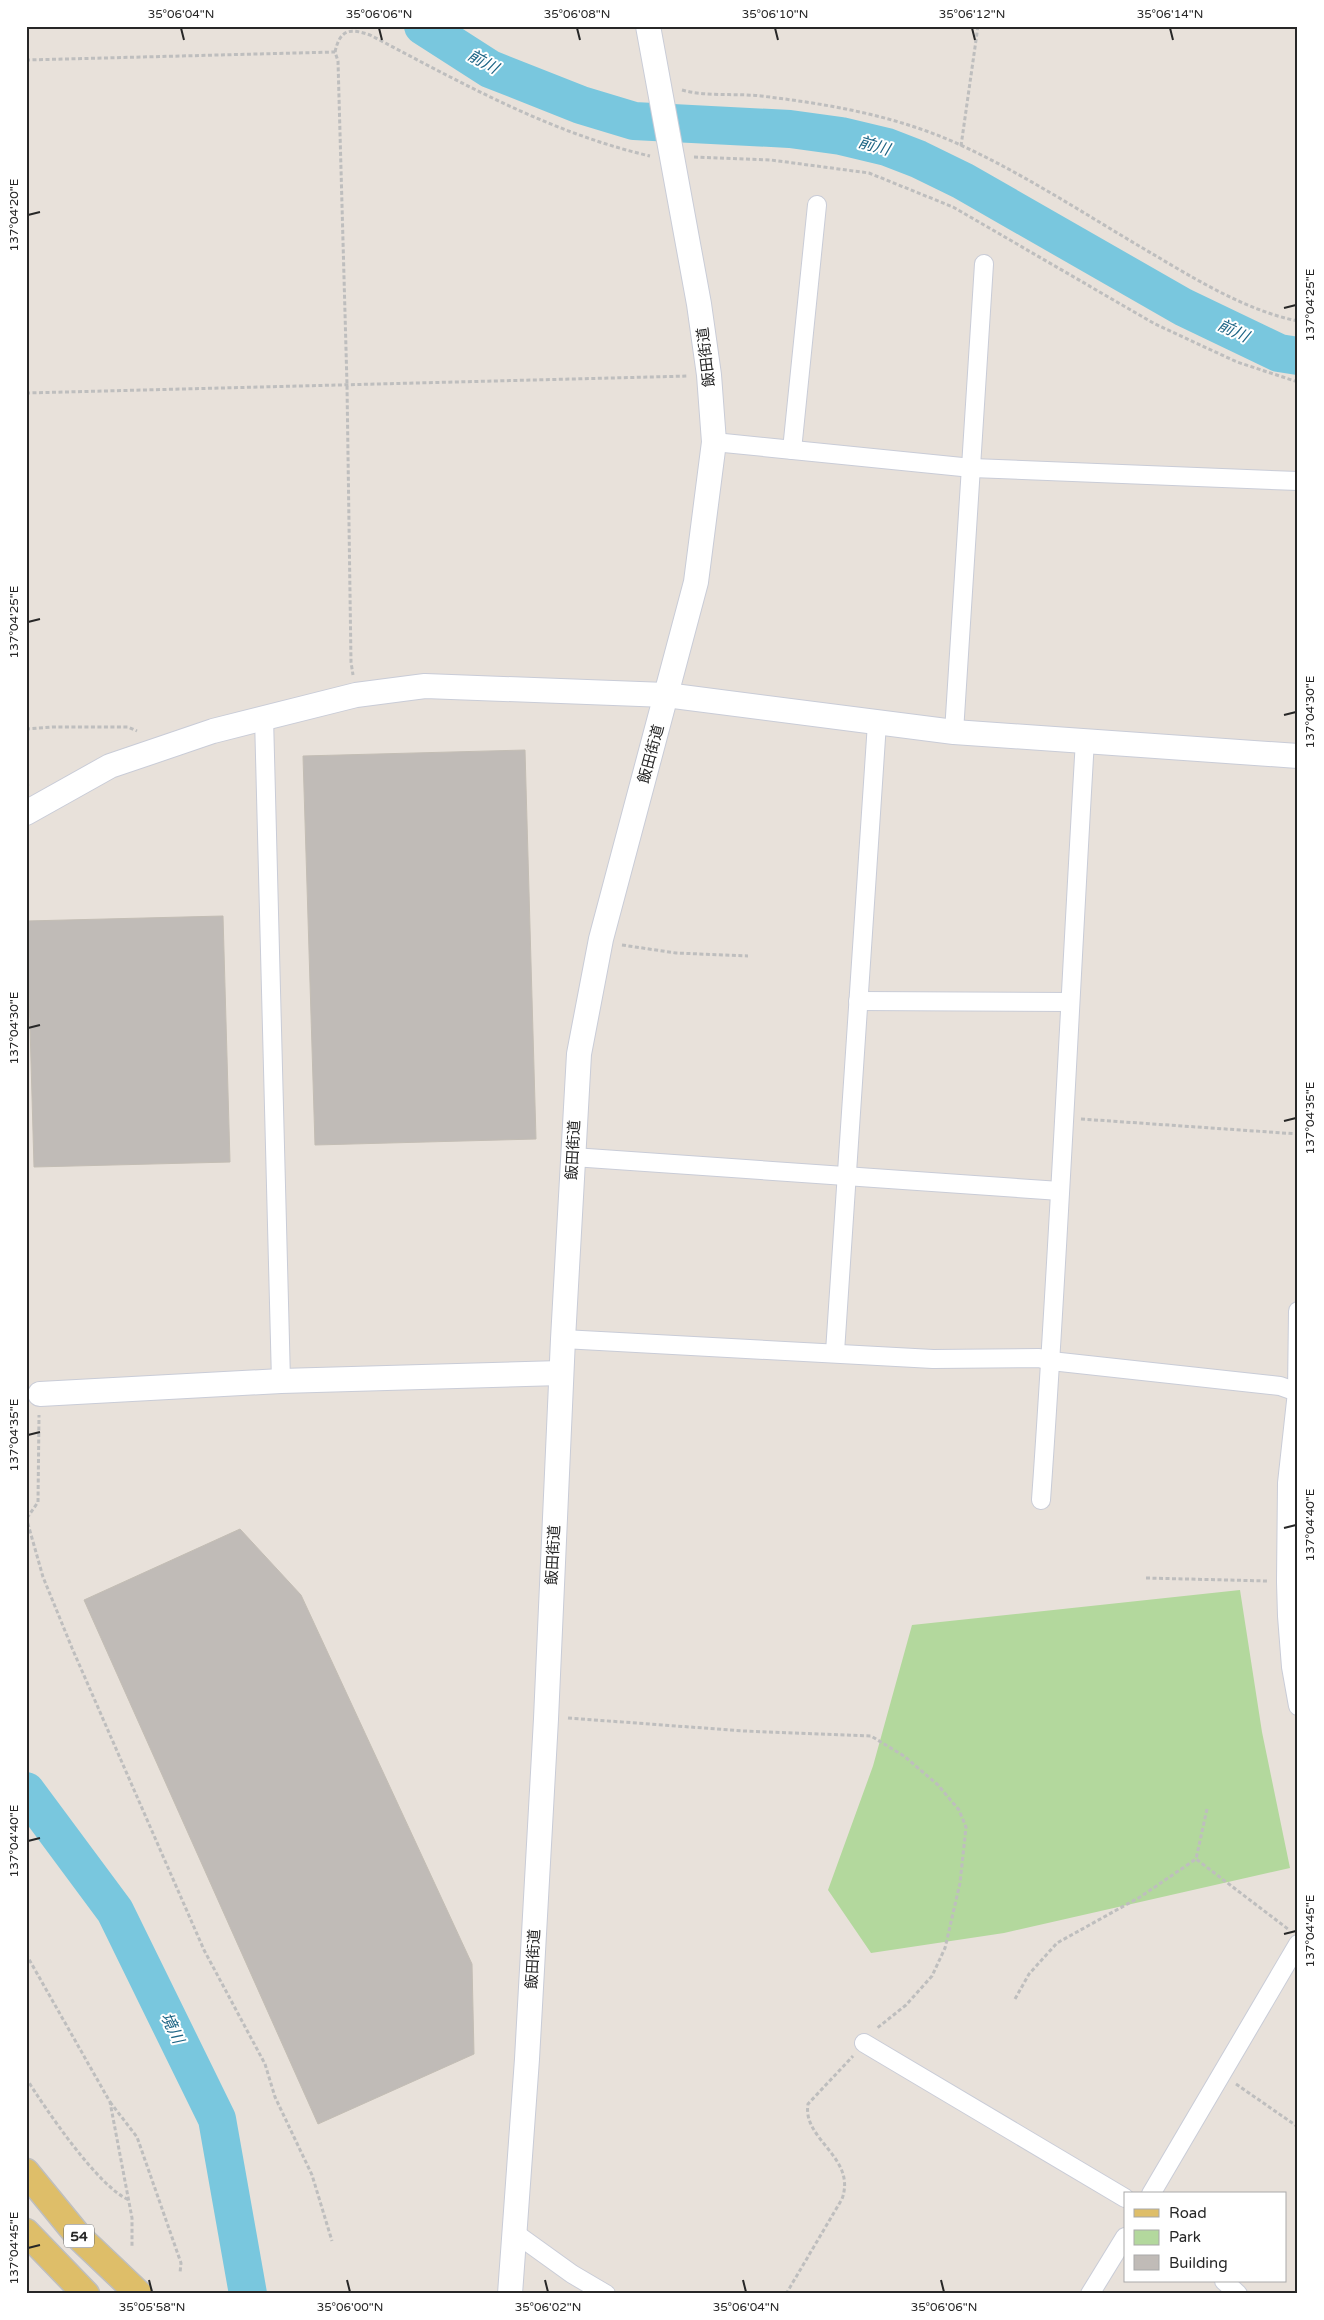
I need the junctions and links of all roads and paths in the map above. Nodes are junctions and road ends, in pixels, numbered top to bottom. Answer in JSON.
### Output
{"nodes":[{"id":1,"x":648,"y":26,"type":"edge"},
{"id":2,"x":978,"y":26,"type":"edge"},
{"id":3,"x":334,"y":52,"type":"junction"},
{"id":4,"x":26,"y":60,"type":"edge"},
{"id":5,"x":658,"y":91,"type":"junction"},
{"id":6,"x":961,"y":146,"type":"junction"},
{"id":7,"x":672,"y":157,"type":"junction"},
{"id":8,"x":817,"y":205,"type":"dead end"},
{"id":9,"x":984,"y":264,"type":"dead end"},
{"id":10,"x":1298,"y":320,"type":"edge"},
{"id":11,"x":709,"y":375,"type":"junction"},
{"id":12,"x":347,"y":385,"type":"junction"},
{"id":13,"x":26,"y":393,"type":"edge"},
{"id":14,"x":714,"y":442,"type":"junction"},
{"id":15,"x":792,"y":450,"type":"junction"},
{"id":16,"x":972,"y":468,"type":"junction"},
{"id":17,"x":1298,"y":481,"type":"edge"},
{"id":18,"x":356,"y":695,"type":"junction"},
{"id":19,"x":666,"y":695,"type":"junction"},
{"id":20,"x":264,"y":717,"type":"junction"},
{"id":21,"x":877,"y":723,"type":"junction"},
{"id":22,"x":26,"y":729,"type":"edge"},
{"id":23,"x":137,"y":732,"type":"dead end"},
{"id":24,"x":954,"y":732,"type":"junction"},
{"id":25,"x":1085,"y":740,"type":"junction"},
{"id":26,"x":1298,"y":756,"type":"edge"},
{"id":27,"x":26,"y":812,"type":"edge"},
{"id":28,"x":26,"y":902,"type":"edge"},
{"id":29,"x":601,"y":939,"type":"junction"},
{"id":30,"x":748,"y":956,"type":"dead end"},
{"id":31,"x":858,"y":1001,"type":"junction"},
{"id":32,"x":1070,"y":1002,"type":"junction"},
{"id":33,"x":1066,"y":1118,"type":"junction"},
{"id":34,"x":1298,"y":1134,"type":"edge"},
{"id":35,"x":573,"y":1157,"type":"junction"},
{"id":36,"x":846,"y":1176,"type":"junction"},
{"id":37,"x":1060,"y":1191,"type":"junction"},
{"id":38,"x":1298,"y":1311,"type":"edge"},
{"id":39,"x":563,"y":1339,"type":"junction"},
{"id":40,"x":835,"y":1352,"type":"junction"},
{"id":41,"x":1051,"y":1361,"type":"junction"},
{"id":42,"x":561,"y":1372,"type":"junction"},
{"id":43,"x":281,"y":1381,"type":"junction"},
{"id":44,"x":1297,"y":1392,"type":"edge"},
{"id":45,"x":40,"y":1394,"type":"joint"},
{"id":46,"x":1040,"y":1500,"type":"dead end"},
{"id":47,"x":27,"y":1518,"type":"edge"},
{"id":48,"x":1146,"y":1578,"type":"dead end"},
{"id":49,"x":1286,"y":1582,"type":"junction"},
{"id":50,"x":1298,"y":1706,"type":"edge"},
{"id":51,"x":546,"y":1716,"type":"junction"},
{"id":52,"x":1207,"y":1809,"type":"dead end"},
{"id":53,"x":1196,"y":1859,"type":"junction"},
{"id":54,"x":1295,"y":1938,"type":"edge"},
{"id":55,"x":26,"y":1954,"type":"edge"},
{"id":56,"x":1015,"y":1999,"type":"dead end"},
{"id":57,"x":864,"y":2043,"type":"junction"},
{"id":58,"x":1221,"y":2075,"type":"junction"},
{"id":59,"x":26,"y":2078,"type":"edge"},
{"id":60,"x":110,"y":2102,"type":"junction"},
{"id":61,"x":1298,"y":2126,"type":"edge"},
{"id":62,"x":26,"y":2172,"type":"edge"},
{"id":63,"x":1152,"y":2192,"type":"edge"},
{"id":64,"x":1124,"y":2197,"type":"edge"},
{"id":65,"x":129,"y":2200,"type":"junction"},
{"id":66,"x":26,"y":2232,"type":"edge"},
{"id":67,"x":515,"y":2233,"type":"junction"},
{"id":68,"x":1124,"y":2239,"type":"edge"},
{"id":69,"x":332,"y":2241,"type":"dead end"},
{"id":70,"x":132,"y":2248,"type":"dead end"},
{"id":71,"x":180,"y":2273,"type":"dead end"},
{"id":72,"x":1225,"y":2282,"type":"edge"},
{"id":73,"x":86,"y":2294,"type":"edge"},
{"id":74,"x":139,"y":2294,"type":"edge"},
{"id":75,"x":510,"y":2294,"type":"edge"},
{"id":76,"x":606,"y":2294,"type":"edge"},
{"id":77,"x":786,"y":2294,"type":"edge"},
{"id":78,"x":1090,"y":2294,"type":"edge"},
{"id":79,"x":1238,"y":2294,"type":"edge"}],
"edges":[{"from":1,"to":5,"type":"main road","name":"飯田街道"},
{"from":2,"to":6,"type":"path"},
{"from":3,"to":4,"type":"path"},
{"from":3,"to":7,"type":"path"},
{"from":3,"to":12,"type":"path"},
{"from":5,"to":6,"type":"path"},
{"from":5,"to":7,"type":"main road","name":"飯田街道"},
{"from":6,"to":10,"type":"path"},
{"from":7,"to":11,"type":"main road","name":"飯田街道"},
{"from":8,"to":15,"type":"street"},
{"from":9,"to":16,"type":"street"},
{"from":11,"to":12,"type":"path"},
{"from":11,"to":14,"type":"main road","name":"飯田街道"},
{"from":12,"to":13,"type":"path"},
{"from":12,"to":18,"type":"path"},
{"from":14,"to":15,"type":"street"},
{"from":14,"to":19,"type":"main road","name":"飯田街道"},
{"from":15,"to":16,"type":"street"},
{"from":16,"to":17,"type":"street"},
{"from":16,"to":24,"type":"street"},
{"from":18,"to":19,"type":"main road"},
{"from":18,"to":20,"type":"main road"},
{"from":19,"to":21,"type":"main road"},
{"from":19,"to":29,"type":"main road","name":"飯田街道"},
{"from":20,"to":27,"type":"main road"},
{"from":20,"to":43,"type":"street"},
{"from":21,"to":24,"type":"main road"},
{"from":21,"to":31,"type":"street"},
{"from":22,"to":23,"type":"path"},
{"from":24,"to":25,"type":"main road"},
{"from":25,"to":26,"type":"main road"},
{"from":25,"to":32,"type":"street"},
{"from":27,"to":28,"type":"path"},
{"from":29,"to":30,"type":"path"},
{"from":29,"to":35,"type":"main road","name":"飯田街道"},
{"from":31,"to":32,"type":"street"},
{"from":31,"to":36,"type":"street"},
{"from":32,"to":33,"type":"street"},
{"from":33,"to":34,"type":"path"},
{"from":33,"to":37,"type":"street"},
{"from":35,"to":36,"type":"street"},
{"from":35,"to":39,"type":"main road","name":"飯田街道"},
{"from":36,"to":37,"type":"street"},
{"from":36,"to":40,"type":"street"},
{"from":37,"to":41,"type":"street"},
{"from":38,"to":44,"type":"street"},
{"from":39,"to":40,"type":"street"},
{"from":39,"to":42,"type":"main road","name":"飯田街道"},
{"from":40,"to":41,"type":"street"},
{"from":41,"to":44,"type":"street"},
{"from":41,"to":46,"type":"street"},
{"from":42,"to":43,"type":"main road"},
{"from":42,"to":51,"type":"main road","name":"飯田街道"},
{"from":43,"to":45,"type":"main road"},
{"from":44,"to":49,"type":"street"},
{"from":45,"to":47,"type":"path"},
{"from":47,"to":69,"type":"path"},
{"from":48,"to":49,"type":"path"},
{"from":49,"to":50,"type":"street"},
{"from":51,"to":57,"type":"path"},
{"from":51,"to":67,"type":"main road","name":"飯田街道"},
{"from":52,"to":53,"type":"path"},
{"from":53,"to":54,"type":"path"},
{"from":53,"to":56,"type":"path"},
{"from":54,"to":58,"type":"street"},
{"from":55,"to":60,"type":"path"},
{"from":57,"to":64,"type":"street"},
{"from":57,"to":77,"type":"path"},
{"from":58,"to":61,"type":"path"},
{"from":58,"to":63,"type":"street"},
{"from":59,"to":65,"type":"path"},
{"from":60,"to":65,"type":"path"},
{"from":60,"to":71,"type":"path"},
{"from":62,"to":74,"type":"main road","number":"54"},
{"from":65,"to":70,"type":"path"},
{"from":66,"to":73,"type":"main road","number":"54"},
{"from":67,"to":75,"type":"main road","name":"飯田街道"},
{"from":67,"to":76,"type":"street"},
{"from":68,"to":78,"type":"street"},
{"from":72,"to":79,"type":"street"}]}
